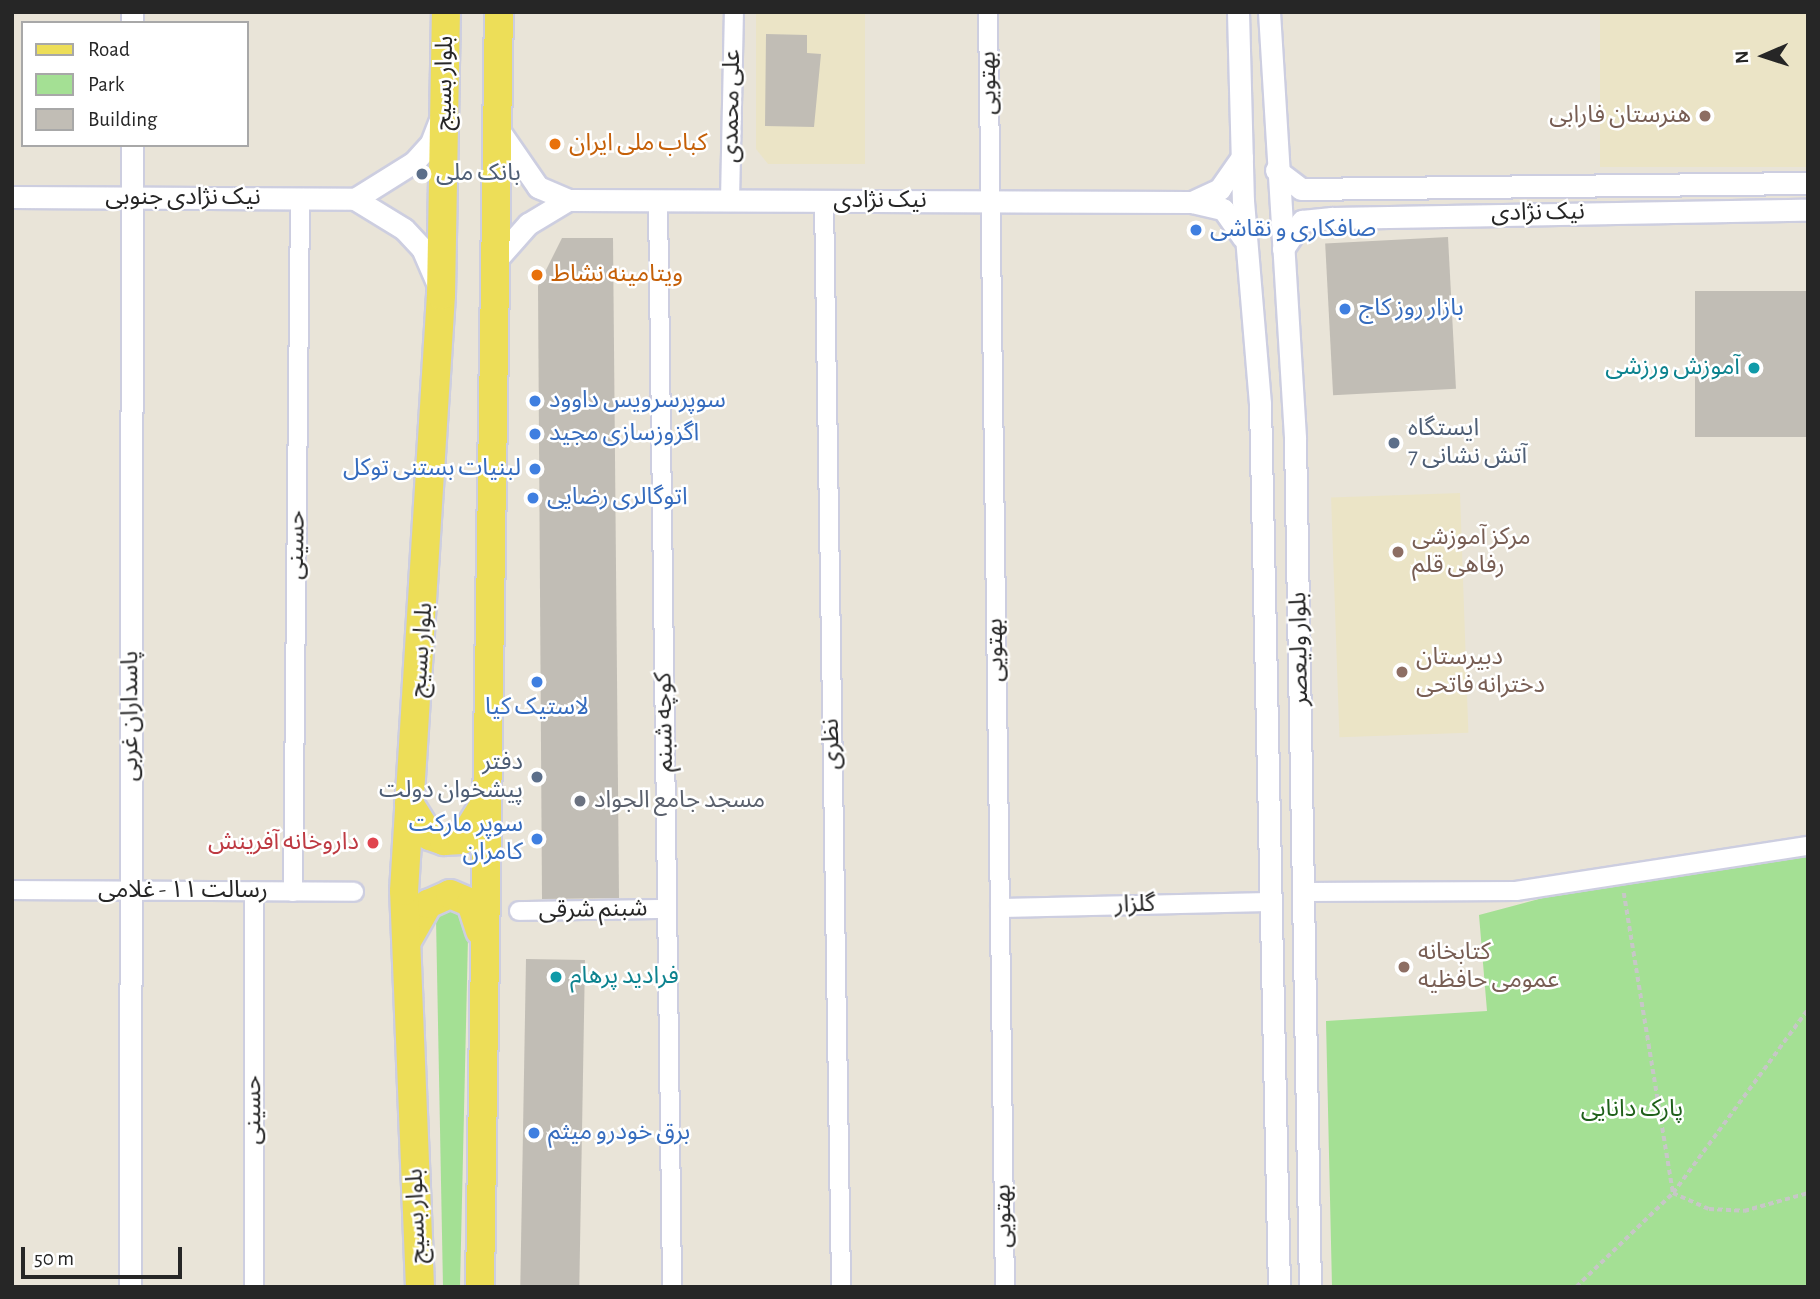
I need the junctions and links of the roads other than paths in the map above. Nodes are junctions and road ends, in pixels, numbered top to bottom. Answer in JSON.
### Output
{"nodes":[{"id":1,"x":446,"y":12,"type":"edge"},
{"id":2,"x":499,"y":12,"type":"edge"},
{"id":3,"x":734,"y":12,"type":"edge"},
{"id":4,"x":988,"y":12,"type":"edge"},
{"id":5,"x":1238,"y":12,"type":"edge"},
{"id":6,"x":1269,"y":12,"type":"edge"},
{"id":7,"x":445,"y":107,"type":"junction"},
{"id":8,"x":500,"y":132,"type":"junction"},
{"id":9,"x":132,"y":147,"type":"edge"},
{"id":10,"x":1242,"y":157,"type":"junction"},
{"id":11,"x":1276,"y":170,"type":"junction"},
{"id":12,"x":1808,"y":183,"type":"edge"},
{"id":13,"x":1758,"y":184,"type":"junction"},
{"id":14,"x":1435,"y":187,"type":"junction"},
{"id":15,"x":1301,"y":190,"type":"junction"},
{"id":16,"x":12,"y":197,"type":"edge"},
{"id":17,"x":131,"y":198,"type":"junction"},
{"id":18,"x":300,"y":199,"type":"junction"},
{"id":19,"x":355,"y":199,"type":"junction"},
{"id":20,"x":568,"y":200,"type":"junction"},
{"id":21,"x":658,"y":200,"type":"junction"},
{"id":22,"x":730,"y":200,"type":"junction"},
{"id":23,"x":824,"y":201,"type":"junction"},
{"id":24,"x":990,"y":201,"type":"junction"},
{"id":25,"x":1192,"y":202,"type":"junction"},
{"id":26,"x":1808,"y":210,"type":"edge"},
{"id":27,"x":1760,"y":211,"type":"junction"},
{"id":28,"x":1438,"y":214,"type":"junction"},
{"id":29,"x":1302,"y":220,"type":"junction"},
{"id":30,"x":1247,"y":247,"type":"junction"},
{"id":31,"x":1283,"y":248,"type":"junction"},
{"id":32,"x":497,"y":259,"type":"junction"},
{"id":33,"x":441,"y":295,"type":"junction"},
{"id":34,"x":1297,"y":505,"type":"junction"},
{"id":35,"x":1262,"y":507,"type":"junction"},
{"id":36,"x":1263,"y":559,"type":"junction"},
{"id":37,"x":1298,"y":560,"type":"junction"},
{"id":38,"x":487,"y":798,"type":"junction"},
{"id":39,"x":409,"y":803,"type":"junction"},
{"id":40,"x":1808,"y":846,"type":"edge"},
{"id":41,"x":12,"y":890,"type":"edge"},
{"id":42,"x":131,"y":891,"type":"junction"},
{"id":43,"x":254,"y":891,"type":"junction"},
{"id":44,"x":293,"y":892,"type":"junction"},
{"id":45,"x":354,"y":892,"type":"dead end"},
{"id":46,"x":1305,"y":892,"type":"junction"},
{"id":47,"x":1271,"y":902,"type":"junction"},
{"id":48,"x":1000,"y":908,"type":"junction"},
{"id":49,"x":667,"y":909,"type":"junction"},
{"id":50,"x":519,"y":911,"type":"dead end"},
{"id":51,"x":482,"y":937,"type":"junction"},
{"id":52,"x":406,"y":942,"type":"junction"},
{"id":53,"x":130,"y":1287,"type":"edge"},
{"id":54,"x":254,"y":1287,"type":"edge"},
{"id":55,"x":419,"y":1287,"type":"edge"},
{"id":56,"x":480,"y":1287,"type":"edge"},
{"id":57,"x":672,"y":1287,"type":"edge"},
{"id":58,"x":841,"y":1287,"type":"edge"},
{"id":59,"x":1005,"y":1287,"type":"edge"},
{"id":60,"x":1279,"y":1287,"type":"edge"},
{"id":61,"x":1310,"y":1287,"type":"edge"}],
"edges":[{"from":1,"to":7,"type":"main road","name":"بلوار بسیج"},
{"from":2,"to":8,"type":"main road"},
{"from":3,"to":22,"type":"street","name":"علی محمدی"},
{"from":4,"to":24,"type":"street","name":"بهتویی"},
{"from":5,"to":10,"type":"street","name":"بلوار ولیعصر"},
{"from":6,"to":11,"type":"street","name":"بلوار ولیعصر"},
{"from":7,"to":19,"type":"street"},
{"from":7,"to":33,"type":"main road","name":"بلوار بسیج"},
{"from":8,"to":20,"type":"street"},
{"from":8,"to":32,"type":"main road"},
{"from":9,"to":17,"type":"street","name":"پاسداران غربی"},
{"from":10,"to":25,"type":"street"},
{"from":10,"to":30,"type":"street","name":"بلوار ولیعصر"},
{"from":11,"to":15,"type":"street"},
{"from":11,"to":31,"type":"street","name":"بلوار ولیعصر"},
{"from":12,"to":13,"type":"street","name":"نیک نژادی"},
{"from":13,"to":14,"type":"street","name":"نیک نژادی"},
{"from":13,"to":27,"type":"street"},
{"from":14,"to":15,"type":"street","name":"نیک نژادی"},
{"from":14,"to":28,"type":"street"},
{"from":15,"to":29,"type":"street"},
{"from":16,"to":17,"type":"street","name":"نیک نژادی جنوبی"},
{"from":17,"to":18,"type":"street","name":"نیک نژادی جنوبی"},
{"from":17,"to":42,"type":"street","name":"پاسداران غربی"},
{"from":18,"to":19,"type":"street","name":"نیک نژادی جنوبی"},
{"from":18,"to":44,"type":"street","name":"حسینی"},
{"from":19,"to":33,"type":"street"},
{"from":20,"to":21,"type":"street","name":"نیک نژادی"},
{"from":20,"to":32,"type":"street"},
{"from":21,"to":22,"type":"street","name":"نیک نژادی"},
{"from":21,"to":49,"type":"street","name":"کوچه شبنم"},
{"from":22,"to":23,"type":"street","name":"نیک نژادی"},
{"from":23,"to":24,"type":"street","name":"نیک نژادی"},
{"from":23,"to":58,"type":"street","name":"نظری"},
{"from":24,"to":25,"type":"street","name":"نیک نژادی"},
{"from":24,"to":48,"type":"street","name":"بهتویی"},
{"from":25,"to":30,"type":"street"},
{"from":26,"to":27,"type":"street","name":"نیک نژادی"},
{"from":27,"to":28,"type":"street","name":"نیک نژادی"},
{"from":28,"to":29,"type":"street","name":"نیک نژادی"},
{"from":29,"to":31,"type":"street"},
{"from":30,"to":35,"type":"street","name":"بلوار ولیعصر"},
{"from":31,"to":34,"type":"street","name":"بلوار ولیعصر"},
{"from":32,"to":38,"type":"main road"},
{"from":33,"to":39,"type":"main road","name":"بلوار بسیج"},
{"from":34,"to":35,"type":"street"},
{"from":34,"to":37,"type":"street","name":"بلوار ولیعصر"},
{"from":35,"to":36,"type":"street","name":"بلوار ولیعصر"},
{"from":36,"to":37,"type":"street"},
{"from":36,"to":47,"type":"street","name":"بلوار ولیعصر"},
{"from":37,"to":46,"type":"street","name":"بلوار ولیعصر"},
{"from":38,"to":39,"type":"main road"},
{"from":38,"to":51,"type":"main road"},
{"from":39,"to":52,"type":"main road","name":"بلوار بسیج"},
{"from":40,"to":46,"type":"street"},
{"from":41,"to":42,"type":"street","name":"رسالت ۱۱ - غلامی"},
{"from":42,"to":43,"type":"street","name":"رسالت ۱۱ - غلامی"},
{"from":42,"to":53,"type":"street","name":"پاسداران غربی"},
{"from":43,"to":44,"type":"street","name":"رسالت ۱۱ - غلامی"},
{"from":43,"to":54,"type":"street","name":"حسینی"},
{"from":44,"to":45,"type":"street","name":"رسالت ۱۱ - غلامی"},
{"from":46,"to":61,"type":"street","name":"بلوار ولیعصر"},
{"from":47,"to":48,"type":"street","name":"گلزار"},
{"from":47,"to":60,"type":"street","name":"بلوار ولیعصر"},
{"from":48,"to":59,"type":"street","name":"بهتویی"},
{"from":49,"to":50,"type":"street","name":"شبنم شرقی"},
{"from":49,"to":57,"type":"street","name":"کوچه شبنم"},
{"from":51,"to":52,"type":"main road"},
{"from":51,"to":56,"type":"main road"},
{"from":52,"to":55,"type":"main road","name":"بلوار بسیج"}]}
